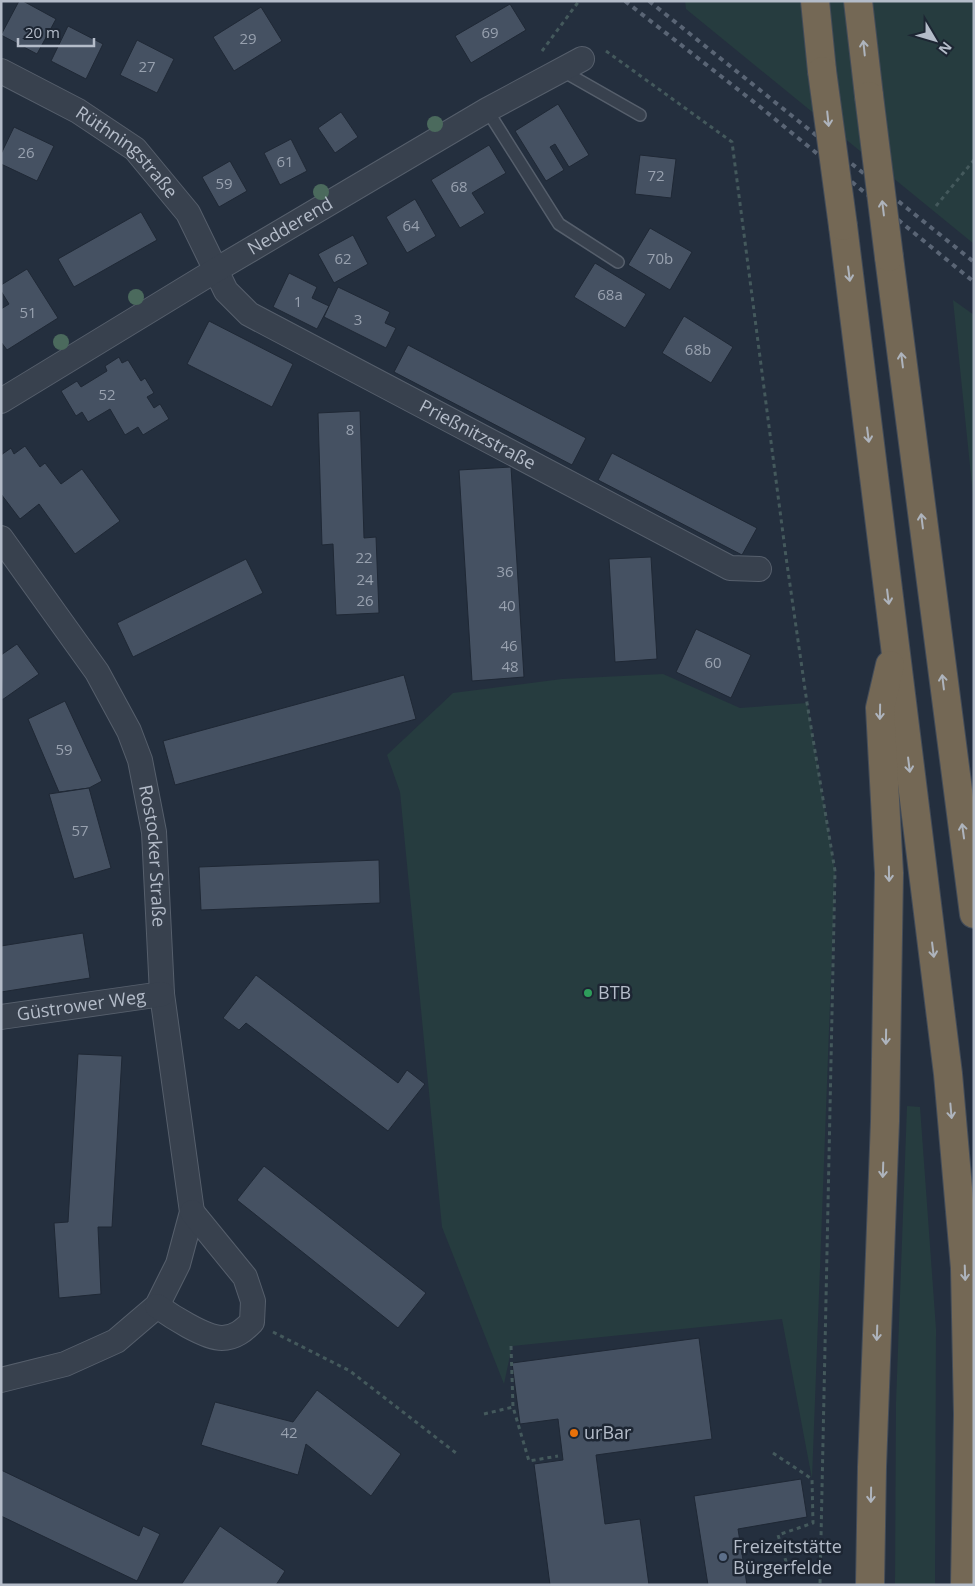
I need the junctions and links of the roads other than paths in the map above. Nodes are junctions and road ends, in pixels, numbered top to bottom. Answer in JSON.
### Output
{"nodes":[{"id":1,"x":815,"y":1,"type":"edge"},
{"id":2,"x":858,"y":1,"type":"edge"},
{"id":3,"x":582,"y":59,"type":"road end"},
{"id":4,"x":561,"y":70,"type":"junction"},
{"id":5,"x":1,"y":71,"type":"edge"},
{"id":6,"x":487,"y":110,"type":"junction"},
{"id":7,"x":640,"y":115,"type":"dead end"},
{"id":8,"x":618,"y":262,"type":"dead end"},
{"id":9,"x":216,"y":270,"type":"junction"},
{"id":10,"x":1,"y":401,"type":"edge"},
{"id":11,"x":1,"y":538,"type":"edge"},
{"id":12,"x":760,"y":569,"type":"dead end"},
{"id":13,"x":894,"y":648,"type":"junction"},
{"id":14,"x":949,"y":730,"type":"junction"},
{"id":15,"x":974,"y":774,"type":"edge"},
{"id":16,"x":974,"y":914,"type":"edge"},
{"id":17,"x":162,"y":994,"type":"junction"},
{"id":18,"x":1,"y":1018,"type":"edge"},
{"id":19,"x":192,"y":1212,"type":"junction"},
{"id":20,"x":157,"y":1306,"type":"junction"},
{"id":21,"x":1,"y":1380,"type":"edge"},
{"id":22,"x":870,"y":1585,"type":"edge"},
{"id":23,"x":965,"y":1585,"type":"edge"}],
"edges":[{"from":1,"to":13,"type":"highway","one_way":true,"bridge":true},
{"from":14,"to":2,"type":"highway","one_way":true,"bridge":true},
{"from":3,"to":4,"type":"street","name":"Nedderend"},
{"from":4,"to":6,"type":"street","name":"Nedderend"},
{"from":4,"to":7,"type":"lane"},
{"from":5,"to":9,"type":"street","name":"Rüthningstraße"},
{"from":6,"to":8,"type":"lane"},
{"from":6,"to":9,"type":"street","name":"Nedderend"},
{"from":9,"to":10,"type":"street","name":"Nedderend"},
{"from":9,"to":12,"type":"street","name":"Prießnitzstraße"},
{"from":11,"to":17,"type":"street","name":"Rostocker Straße"},
{"from":13,"to":22,"type":"highway","one_way":true},
{"from":13,"to":23,"type":"highway","one_way":true},
{"from":14,"to":15,"type":"highway"},
{"from":16,"to":14,"type":"highway","one_way":true},
{"from":17,"to":18,"type":"street","name":"Güstrower Weg"},
{"from":17,"to":19,"type":"street","name":"Rostocker Straße"},
{"from":19,"to":20,"type":"street","name":"Rostocker Straße"},
{"from":19,"to":20,"type":"street"},
{"from":20,"to":21,"type":"street","name":"Rostocker Straße"}]}
